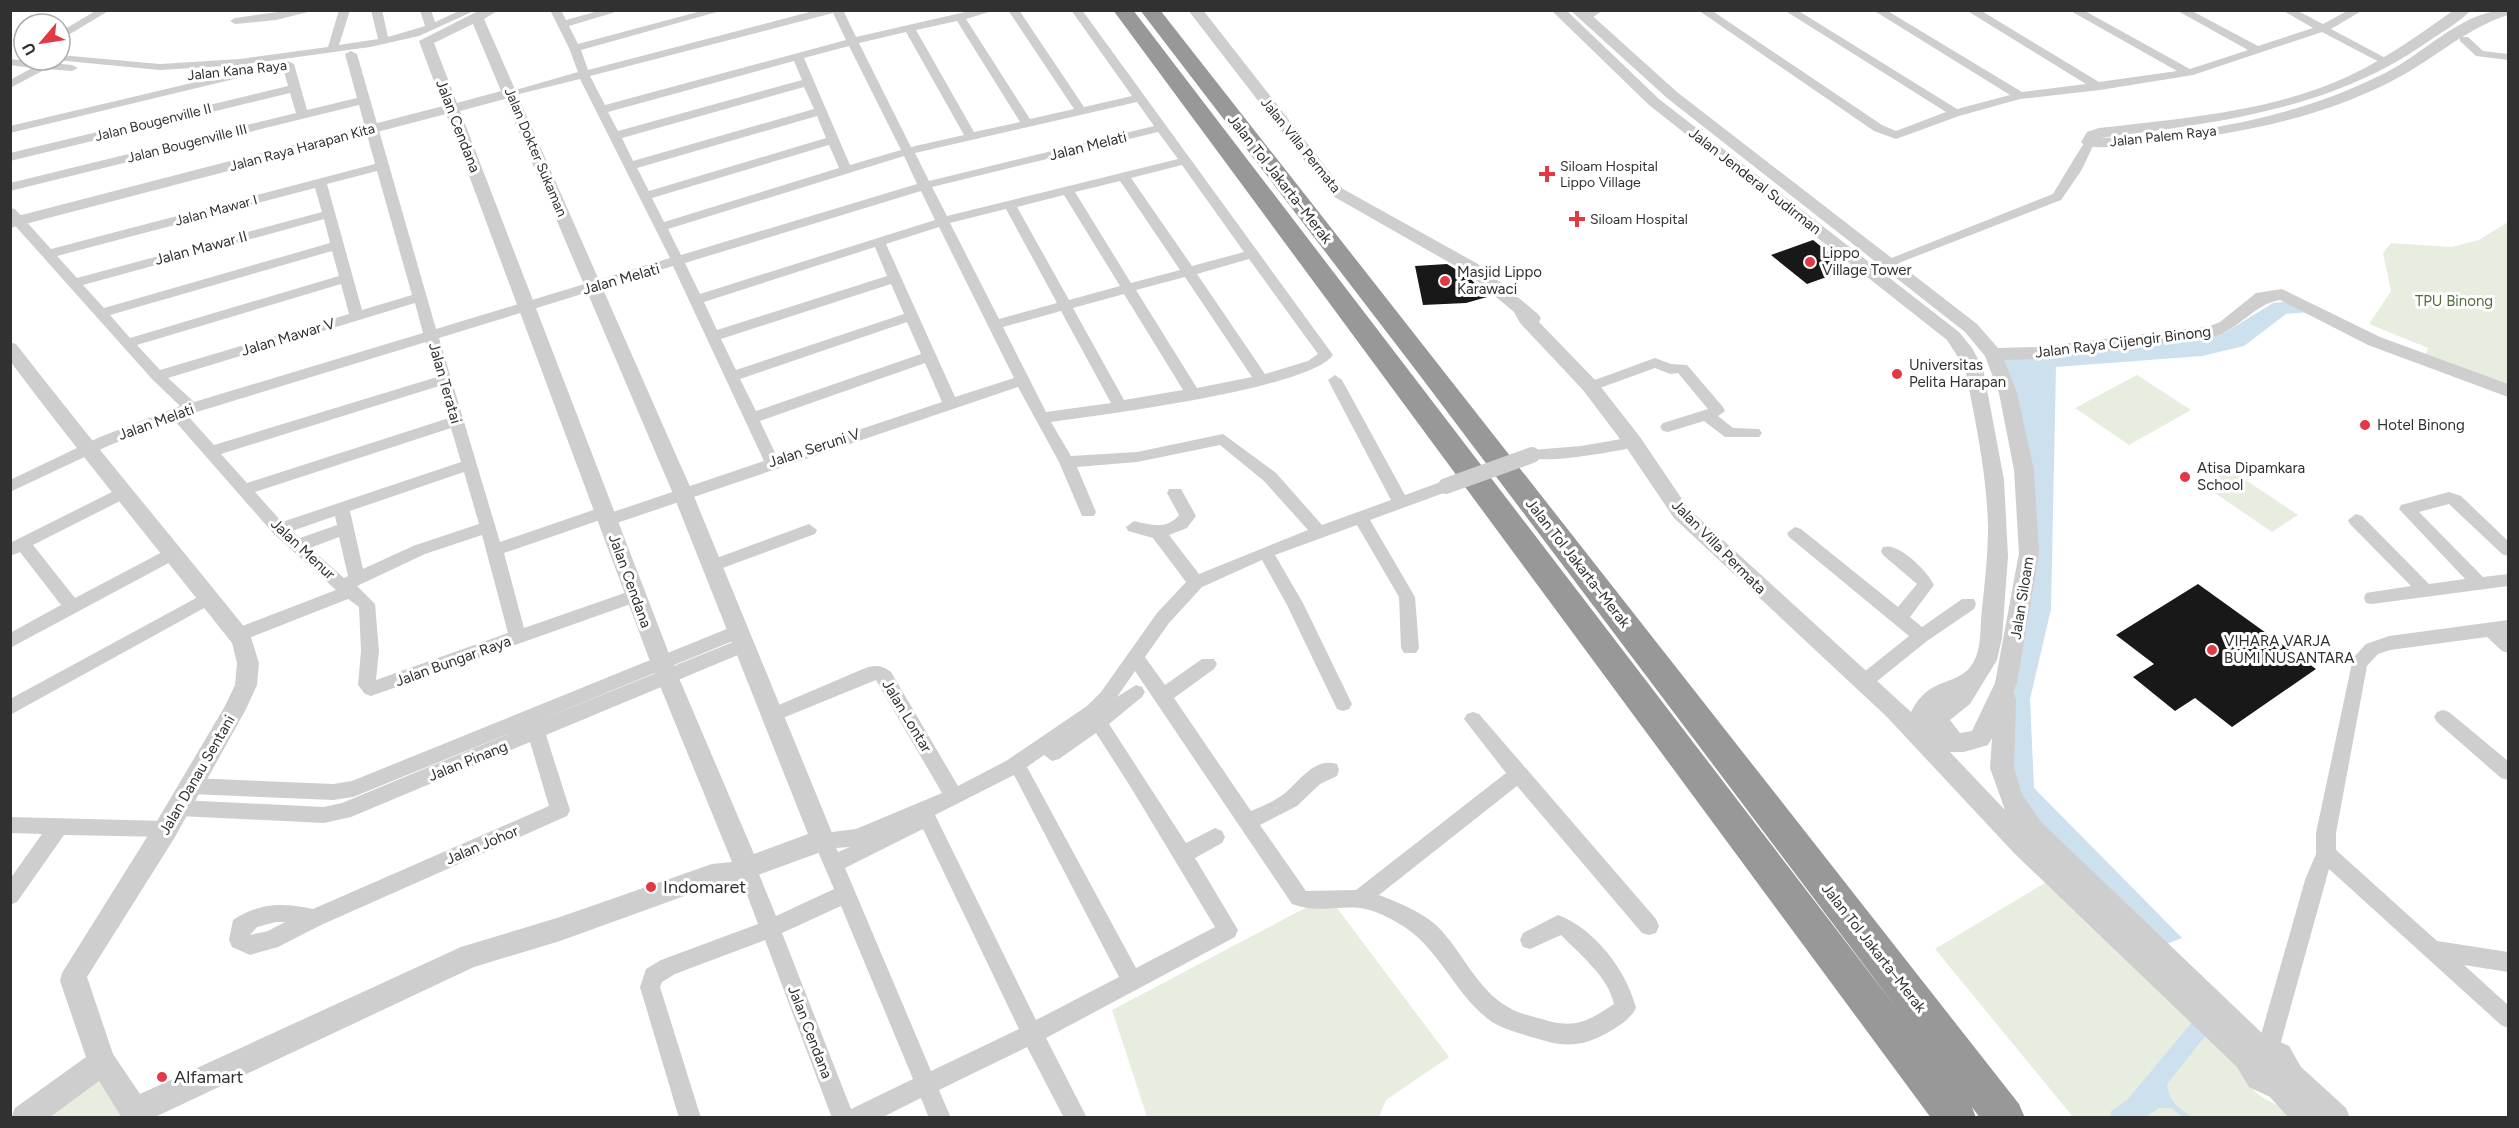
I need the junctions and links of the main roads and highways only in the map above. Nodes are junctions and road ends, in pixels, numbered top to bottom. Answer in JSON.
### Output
{"nodes":[{"id":1,"x":1122,"y":10,"type":"edge"},
{"id":2,"x":1149,"y":10,"type":"edge"},
{"id":3,"x":1956,"y":1118,"type":"edge"},
{"id":4,"x":2005,"y":1118,"type":"edge"}],
"edges":[{"from":1,"to":3,"type":"highway","name":"Jalan Tol Jakarta–Merak"},
{"from":2,"to":4,"type":"highway","name":"Jalan Tol Jakarta–Merak"}]}
